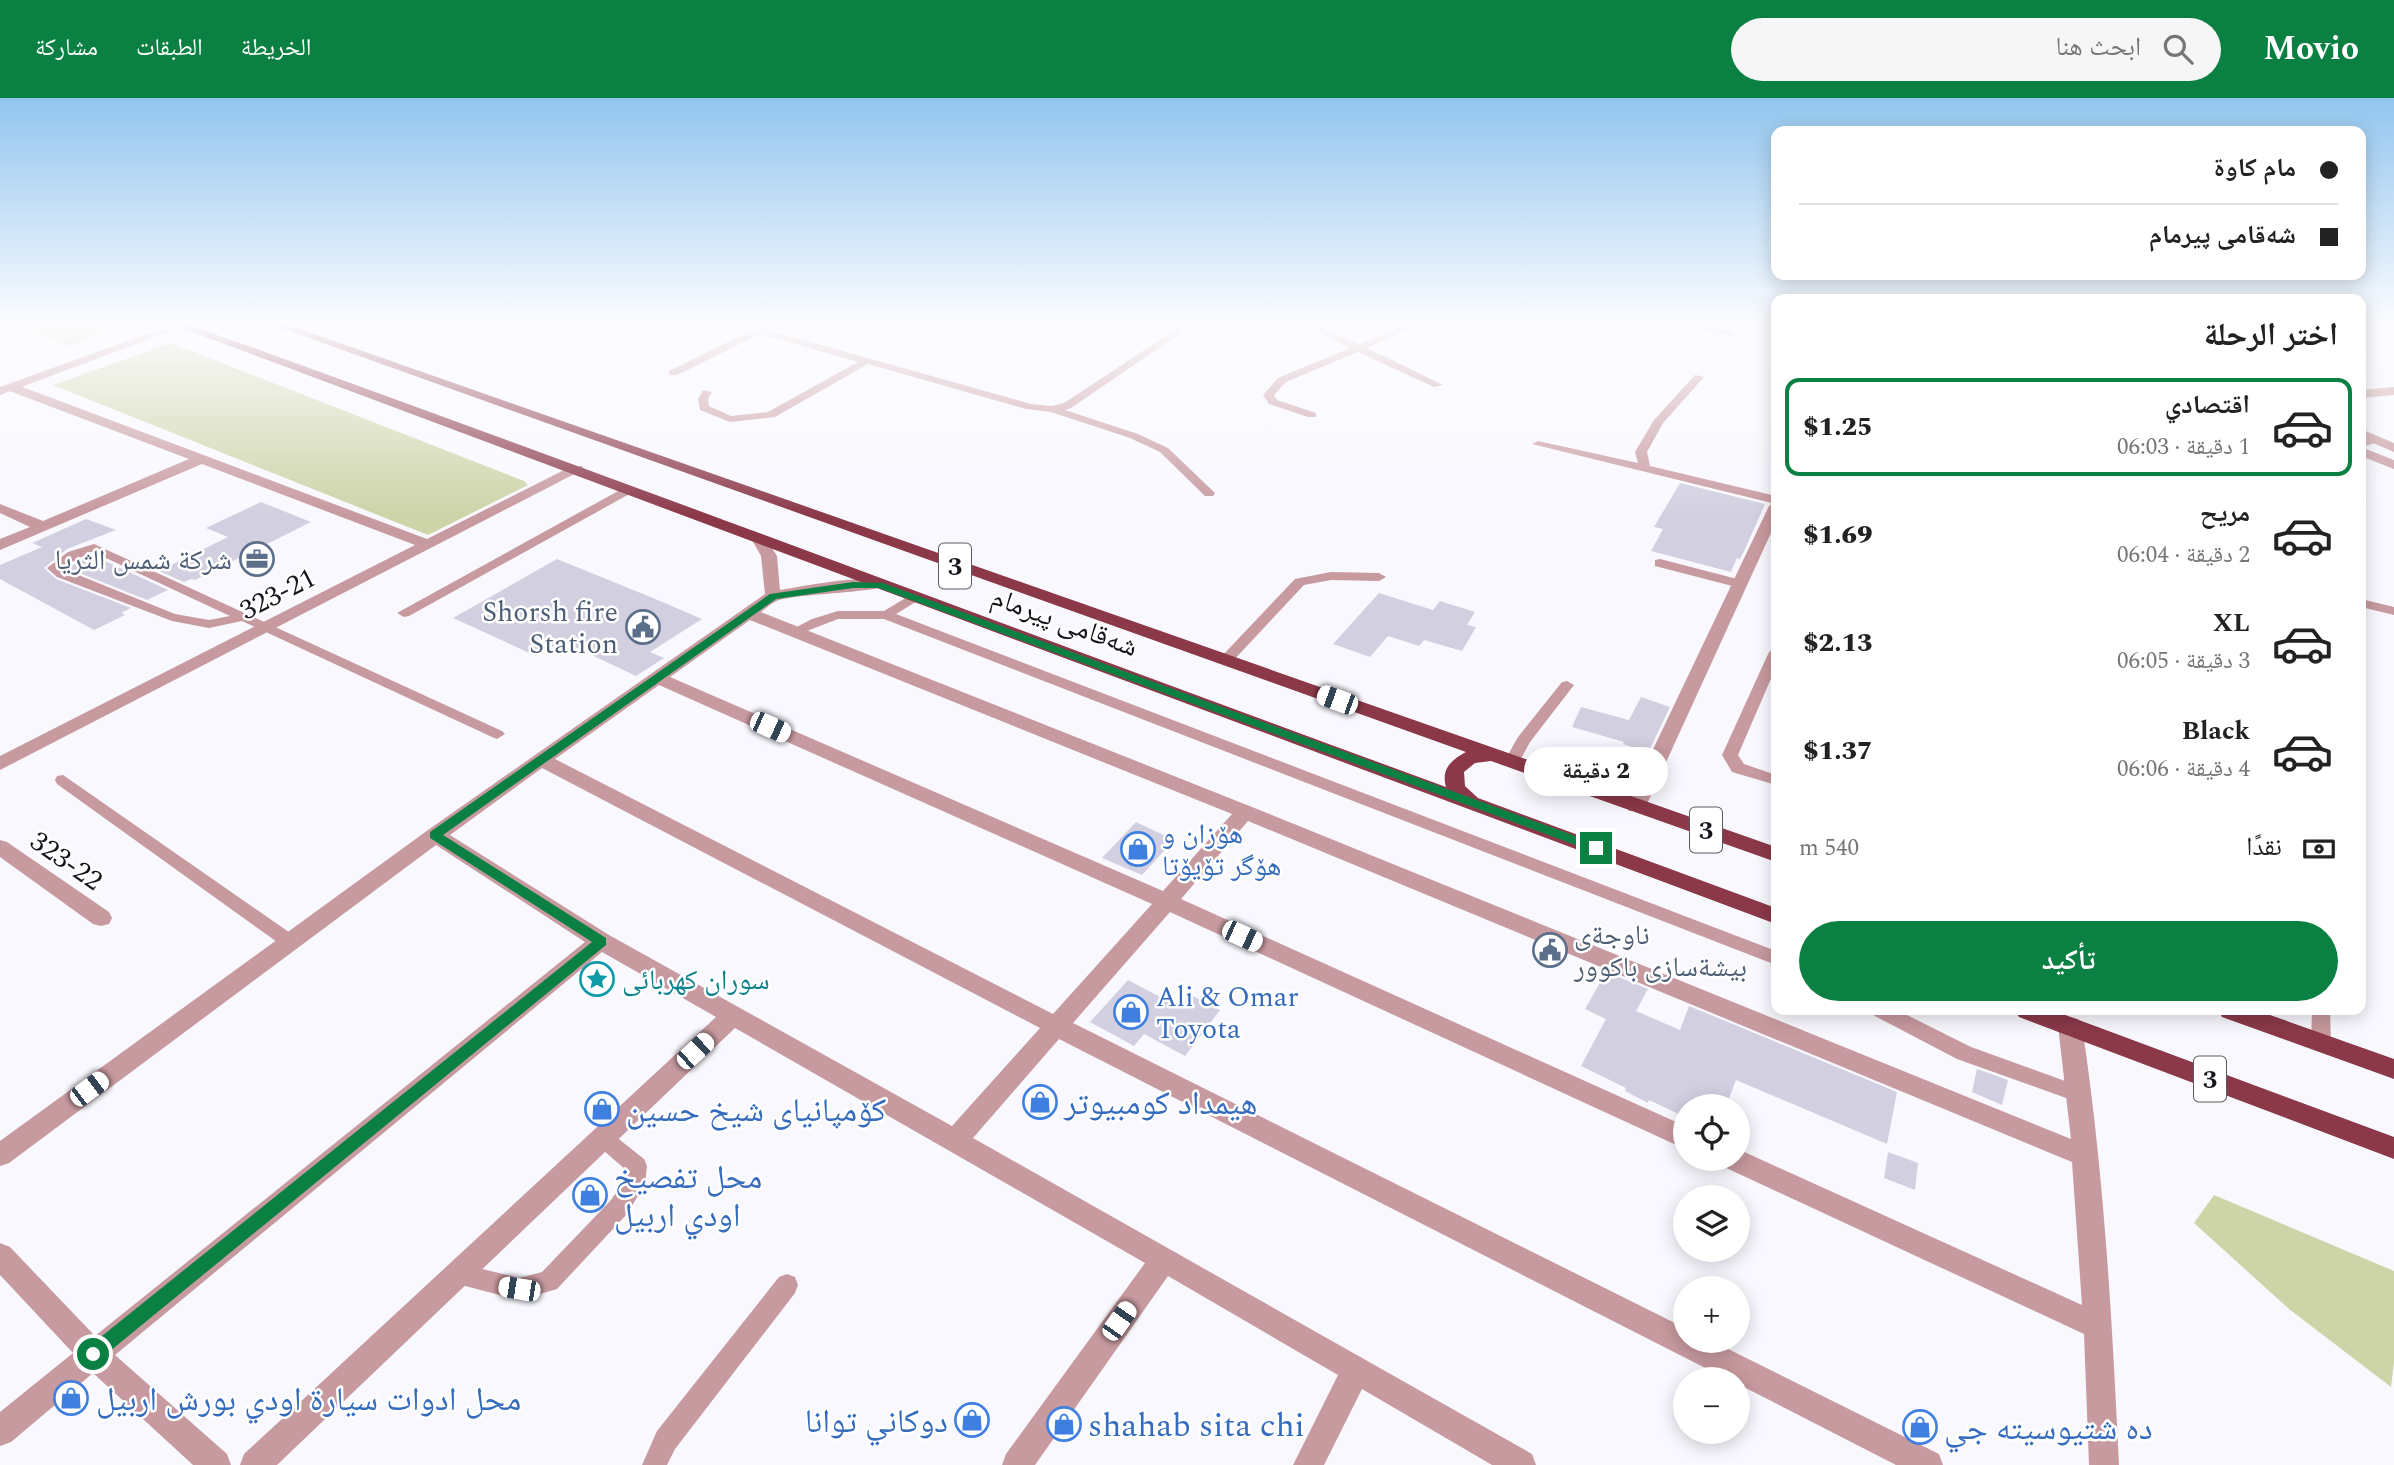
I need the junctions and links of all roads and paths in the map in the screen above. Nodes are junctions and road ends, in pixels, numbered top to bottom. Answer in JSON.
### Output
{"nodes":[{"id":1,"x":9,"y":388,"type":"edge"},
{"id":2,"x":354,"y":388,"type":"edge"},
{"id":3,"x":456,"y":388,"type":"edge"},
{"id":4,"x":819,"y":388,"type":"edge"},
{"id":5,"x":962,"y":388,"type":"edge"},
{"id":6,"x":1094,"y":388,"type":"edge"},
{"id":7,"x":1275,"y":388,"type":"edge"},
{"id":8,"x":1689,"y":388,"type":"edge"},
{"id":9,"x":2394,"y":391,"type":"edge"},
{"id":10,"x":707,"y":392,"type":"dead end"},
{"id":11,"x":2366,"y":394,"type":"edge"},
{"id":12,"x":1052,"y":409,"type":"junction"},
{"id":13,"x":1312,"y":415,"type":"dead end"},
{"id":14,"x":2368,"y":442,"type":"edge"},
{"id":15,"x":1538,"y":444,"type":"dead end"},
{"id":16,"x":2394,"y":448,"type":"edge"},
{"id":17,"x":2366,"y":453,"type":"edge"},
{"id":18,"x":204,"y":458,"type":"junction"},
{"id":19,"x":2394,"y":465,"type":"edge"},
{"id":20,"x":1645,"y":468,"type":"junction"},
{"id":21,"x":577,"y":469,"type":"junction"},
{"id":22,"x":629,"y":489,"type":"junction"},
{"id":23,"x":1209,"y":493,"type":"dead end"},
{"id":24,"x":1771,"y":499,"type":"edge"},
{"id":25,"x":0,"y":509,"type":"edge"},
{"id":26,"x":1771,"y":517,"type":"edge"},
{"id":27,"x":43,"y":527,"type":"junction"},
{"id":28,"x":761,"y":540,"type":"junction"},
{"id":29,"x":0,"y":545,"type":"edge"},
{"id":30,"x":428,"y":545,"type":"junction"},
{"id":31,"x":1660,"y":564,"type":"dead end"},
{"id":32,"x":1379,"y":578,"type":"dead end"},
{"id":33,"x":1740,"y":584,"type":"junction"},
{"id":34,"x":880,"y":585,"type":"junction"},
{"id":35,"x":773,"y":596,"type":"junction"},
{"id":36,"x":914,"y":597,"type":"junction"},
{"id":37,"x":2366,"y":604,"type":"edge"},
{"id":38,"x":2394,"y":611,"type":"edge"},
{"id":39,"x":404,"y":613,"type":"dead end"},
{"id":40,"x":750,"y":614,"type":"junction"},
{"id":41,"x":886,"y":615,"type":"junction"},
{"id":42,"x":244,"y":617,"type":"junction"},
{"id":43,"x":266,"y":628,"type":"junction"},
{"id":44,"x":794,"y":632,"type":"junction"},
{"id":45,"x":1226,"y":660,"type":"junction"},
{"id":46,"x":1771,"y":663,"type":"edge"},
{"id":47,"x":659,"y":679,"type":"junction"},
{"id":48,"x":1567,"y":685,"type":"dead end"},
{"id":49,"x":497,"y":734,"type":"dead end"},
{"id":50,"x":1492,"y":755,"type":"junction"},
{"id":51,"x":541,"y":760,"type":"junction"},
{"id":52,"x":1512,"y":762,"type":"junction"},
{"id":53,"x":0,"y":764,"type":"edge"},
{"id":54,"x":1771,"y":778,"type":"edge"},
{"id":55,"x":63,"y":780,"type":"dead end"},
{"id":56,"x":1472,"y":803,"type":"junction"},
{"id":57,"x":1636,"y":806,"type":"junction"},
{"id":58,"x":1245,"y":812,"type":"junction"},
{"id":59,"x":435,"y":835,"type":"junction"},
{"id":60,"x":0,"y":847,"type":"edge"},
{"id":61,"x":1771,"y":853,"type":"edge"},
{"id":62,"x":1168,"y":902,"type":"junction"},
{"id":63,"x":1771,"y":914,"type":"edge"},
{"id":64,"x":101,"y":918,"type":"dead end"},
{"id":65,"x":601,"y":941,"type":"junction"},
{"id":66,"x":290,"y":942,"type":"junction"},
{"id":67,"x":1771,"y":956,"type":"edge"},
{"id":68,"x":1890,"y":1015,"type":"edge"},
{"id":69,"x":2040,"y":1015,"type":"edge"},
{"id":70,"x":2244,"y":1015,"type":"edge"},
{"id":71,"x":2321,"y":1015,"type":"edge"},
{"id":72,"x":732,"y":1016,"type":"junction"},
{"id":73,"x":1056,"y":1026,"type":"junction"},
{"id":74,"x":2070,"y":1026,"type":"junction"},
{"id":75,"x":2321,"y":1042,"type":"junction"},
{"id":76,"x":2394,"y":1069,"type":"edge"},
{"id":77,"x":2080,"y":1096,"type":"junction"},
{"id":78,"x":1673,"y":1133,"type":"edge"},
{"id":79,"x":603,"y":1138,"type":"junction"},
{"id":80,"x":954,"y":1142,"type":"junction"},
{"id":81,"x":2394,"y":1148,"type":"edge"},
{"id":82,"x":0,"y":1155,"type":"edge"},
{"id":83,"x":2083,"y":1156,"type":"junction"},
{"id":84,"x":1750,"y":1167,"type":"edge"},
{"id":85,"x":0,"y":1256,"type":"edge"},
{"id":86,"x":1164,"y":1259,"type":"junction"},
{"id":87,"x":458,"y":1274,"type":"junction"},
{"id":88,"x":787,"y":1285,"type":"dead end"},
{"id":89,"x":2098,"y":1326,"type":"junction"},
{"id":90,"x":93,"y":1354,"type":"junction"},
{"id":91,"x":1356,"y":1371,"type":"junction"},
{"id":92,"x":0,"y":1431,"type":"edge"},
{"id":93,"x":216,"y":1465,"type":"edge"},
{"id":94,"x":255,"y":1465,"type":"edge"},
{"id":95,"x":654,"y":1465,"type":"edge"},
{"id":96,"x":1017,"y":1465,"type":"edge"},
{"id":97,"x":1308,"y":1465,"type":"edge"},
{"id":98,"x":1521,"y":1465,"type":"edge"},
{"id":99,"x":1928,"y":1465,"type":"edge"},
{"id":100,"x":2104,"y":1465,"type":"edge"}],
"edges":[{"from":1,"to":18,"type":"street"},
{"from":2,"to":21,"type":"highway","name":"شەقامی پیرمام","number":"3"},
{"from":3,"to":45,"type":"highway","name":"شەقامی پیرمام","number":"3"},
{"from":4,"to":10,"type":"lane"},
{"from":5,"to":12,"type":"lane"},
{"from":6,"to":12,"type":"lane"},
{"from":7,"to":13,"type":"lane"},
{"from":8,"to":20,"type":"lane"},
{"from":9,"to":11,"type":"street"},
{"from":12,"to":23,"type":"lane"},
{"from":14,"to":16,"type":"street"},
{"from":15,"to":20,"type":"lane"},
{"from":17,"to":19,"type":"street"},
{"from":18,"to":27,"type":"street"},
{"from":18,"to":30,"type":"street"},
{"from":20,"to":24,"type":"lane"},
{"from":21,"to":22,"type":"highway","name":"شەقامی پیرمام","number":"3"},
{"from":21,"to":30,"type":"street","name":"323-21"},
{"from":22,"to":28,"type":"highway","name":"شەقامی پیرمام","number":"3"},
{"from":22,"to":39,"type":"lane"},
{"from":25,"to":27,"type":"street"},
{"from":26,"to":33,"type":"street"},
{"from":27,"to":29,"type":"street"},
{"from":28,"to":34,"type":"highway","name":"شەقامی پیرمام","number":"3"},
{"from":28,"to":35,"type":"street"},
{"from":30,"to":43,"type":"street","name":"323-21"},
{"from":31,"to":33,"type":"lane"},
{"from":32,"to":45,"type":"lane"},
{"from":33,"to":57,"type":"street"},
{"from":34,"to":35,"type":"street"},
{"from":34,"to":36,"type":"highway","name":"شەقامی پیرمام","number":"3"},
{"from":35,"to":40,"type":"street"},
{"from":36,"to":41,"type":"lane"},
{"from":36,"to":56,"type":"highway","name":"شەقامی پیرمام","number":"3"},
{"from":37,"to":38,"type":"lane"},
{"from":40,"to":44,"type":"street"},
{"from":40,"to":47,"type":"street"},
{"from":41,"to":44,"type":"lane"},
{"from":41,"to":67,"type":"lane"},
{"from":42,"to":42,"type":"lane"},
{"from":42,"to":43,"type":"lane"},
{"from":43,"to":49,"type":"lane"},
{"from":43,"to":53,"type":"street","name":"323-21"},
{"from":44,"to":58,"type":"street"},
{"from":45,"to":50,"type":"highway","name":"شەقامی پیرمام","number":"3"},
{"from":46,"to":54,"type":"lane"},
{"from":47,"to":51,"type":"street"},
{"from":47,"to":62,"type":"street"},
{"from":48,"to":52,"type":"lane"},
{"from":50,"to":52,"type":"highway","name":"شەقامی پیرمام","number":"3"},
{"from":50,"to":56,"type":"highway"},
{"from":51,"to":59,"type":"street"},
{"from":51,"to":73,"type":"street"},
{"from":52,"to":57,"type":"highway","name":"شەقامی پیرمام","number":"3"},
{"from":55,"to":66,"type":"lane"},
{"from":56,"to":63,"type":"highway","name":"شەقامی پیرمام","number":"3"},
{"from":57,"to":61,"type":"highway","name":"شەقامی پیرمام","number":"3"},
{"from":58,"to":62,"type":"street"},
{"from":58,"to":83,"type":"street"},
{"from":59,"to":65,"type":"street"},
{"from":59,"to":66,"type":"street"},
{"from":60,"to":64,"type":"street","name":"323-22"},
{"from":62,"to":73,"type":"street"},
{"from":62,"to":78,"type":"street"},
{"from":65,"to":72,"type":"street"},
{"from":65,"to":90,"type":"street"},
{"from":66,"to":82,"type":"street"},
{"from":68,"to":77,"type":"lane"},
{"from":69,"to":74,"type":"highway","number":"3"},
{"from":70,"to":75,"type":"highway"},
{"from":71,"to":75,"type":"lane"},
{"from":72,"to":79,"type":"street"},
{"from":72,"to":80,"type":"street"},
{"from":73,"to":80,"type":"street"},
{"from":73,"to":99,"type":"street"},
{"from":74,"to":77,"type":"street"},
{"from":74,"to":81,"type":"highway","number":"3"},
{"from":75,"to":76,"type":"highway"},
{"from":77,"to":83,"type":"street"},
{"from":79,"to":87,"type":"street"},
{"from":79,"to":87,"type":"lane"},
{"from":80,"to":86,"type":"street"},
{"from":83,"to":89,"type":"street"},
{"from":84,"to":89,"type":"street"},
{"from":85,"to":90,"type":"street"},
{"from":86,"to":91,"type":"street"},
{"from":86,"to":96,"type":"street"},
{"from":87,"to":94,"type":"street"},
{"from":88,"to":95,"type":"lane"},
{"from":89,"to":100,"type":"street"},
{"from":90,"to":92,"type":"street"},
{"from":90,"to":93,"type":"street"},
{"from":91,"to":97,"type":"street"},
{"from":91,"to":98,"type":"street"}]}
